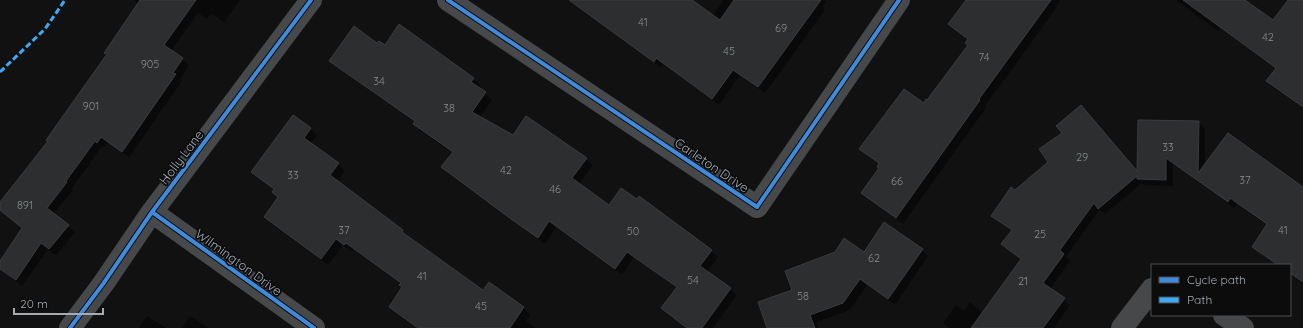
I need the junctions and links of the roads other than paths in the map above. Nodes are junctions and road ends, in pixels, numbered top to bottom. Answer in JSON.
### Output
{"nodes":[{"id":1,"x":311,"y":0,"type":"edge"},
{"id":2,"x":448,"y":0,"type":"edge"},
{"id":3,"x":899,"y":0,"type":"edge"},
{"id":4,"x":152,"y":212,"type":"junction"},
{"id":5,"x":1151,"y":290,"type":"edge"},
{"id":6,"x":1225,"y":316,"type":"edge"},
{"id":7,"x":70,"y":328,"type":"edge"},
{"id":8,"x":314,"y":328,"type":"edge"},
{"id":9,"x":1122,"y":328,"type":"edge"},
{"id":10,"x":1243,"y":328,"type":"edge"}],
"edges":[{"from":1,"to":4,"type":"street","name":"Holly Lane"},
{"from":2,"to":3,"type":"street","name":"Carleton Drive"},
{"from":4,"to":7,"type":"street","name":"Holly Lane"},
{"from":4,"to":8,"type":"street","name":"Wilmington Drive"},
{"from":5,"to":9,"type":"street"},
{"from":6,"to":10,"type":"street"}]}
